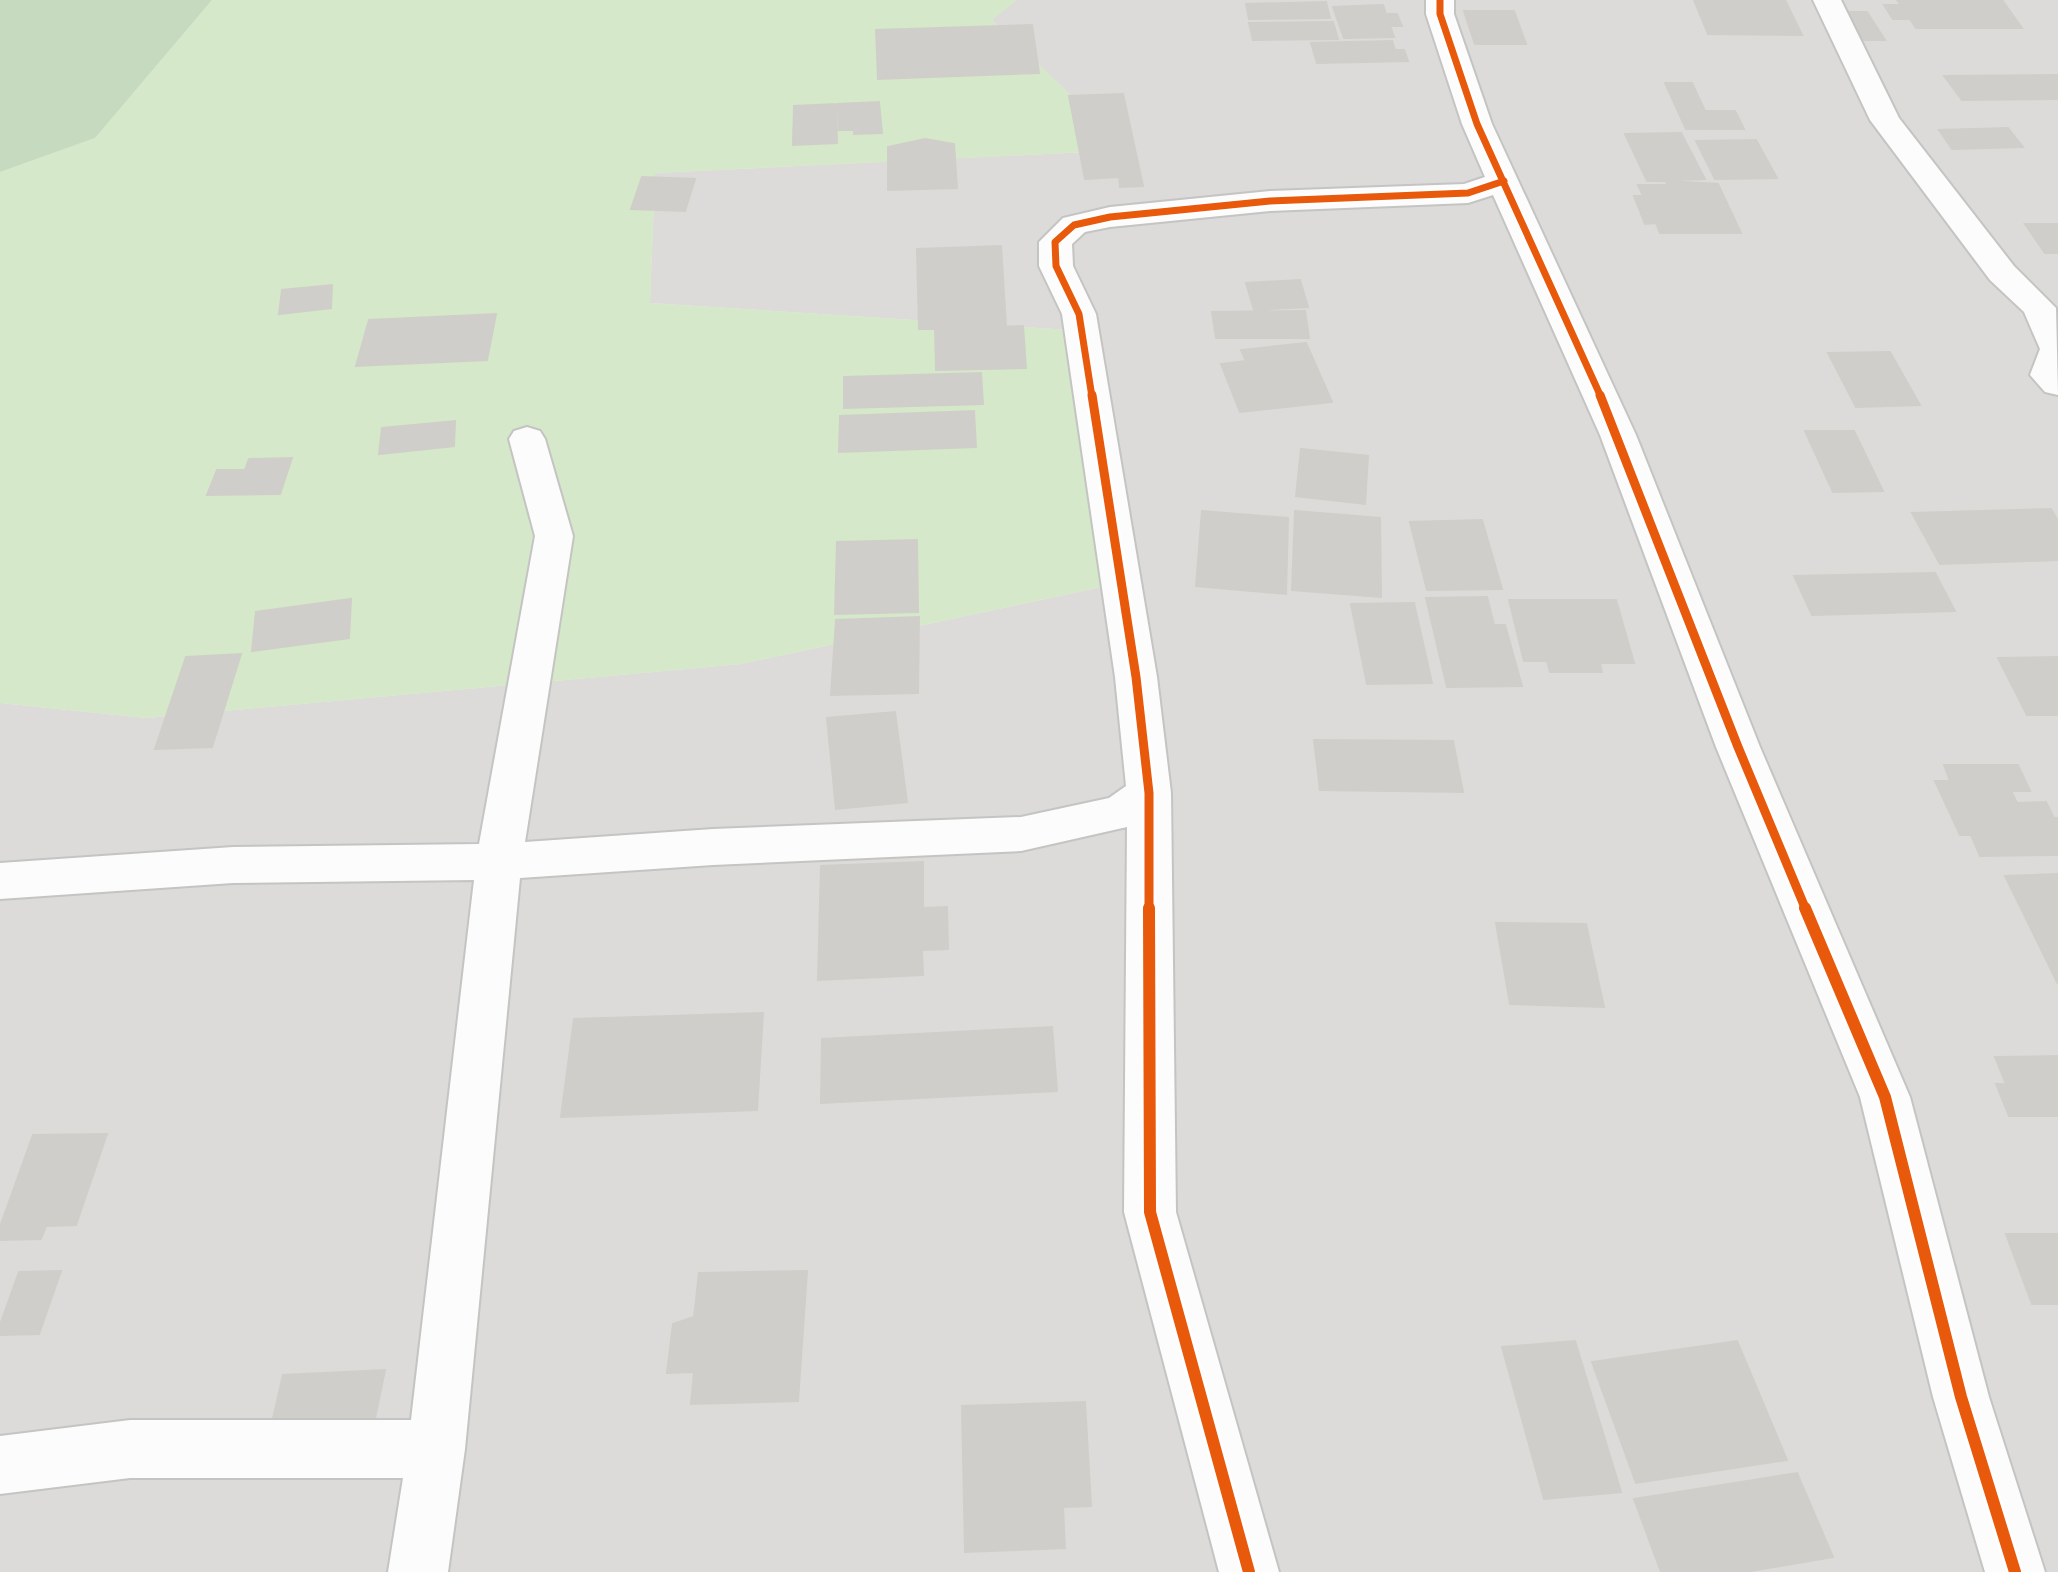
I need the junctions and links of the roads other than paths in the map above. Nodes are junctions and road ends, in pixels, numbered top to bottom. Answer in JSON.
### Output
{"nodes":[{"id":1,"x":1440,"y":0,"type":"edge"},
{"id":2,"x":1827,"y":0,"type":"edge"},
{"id":3,"x":1504,"y":181,"type":"junction"},
{"id":4,"x":2058,"y":384,"type":"edge"},
{"id":5,"x":527,"y":439,"type":"dead end"},
{"id":6,"x":1149,"y":793,"type":"junction"},
{"id":7,"x":499,"y":862,"type":"junction"},
{"id":8,"x":0,"y":881,"type":"edge"},
{"id":9,"x":436,"y":1449,"type":"junction"},
{"id":10,"x":0,"y":1465,"type":"edge"},
{"id":11,"x":418,"y":1572,"type":"edge"},
{"id":12,"x":1249,"y":1572,"type":"edge"},
{"id":13,"x":2015,"y":1572,"type":"edge"}],
"edges":[{"from":1,"to":3,"type":"street"},
{"from":2,"to":4,"type":"street"},
{"from":3,"to":6,"type":"street"},
{"from":3,"to":13,"type":"street"},
{"from":5,"to":7,"type":"street"},
{"from":6,"to":7,"type":"street"},
{"from":6,"to":12,"type":"street"},
{"from":7,"to":8,"type":"street"},
{"from":7,"to":9,"type":"street"},
{"from":9,"to":10,"type":"street"},
{"from":9,"to":11,"type":"street"}]}
